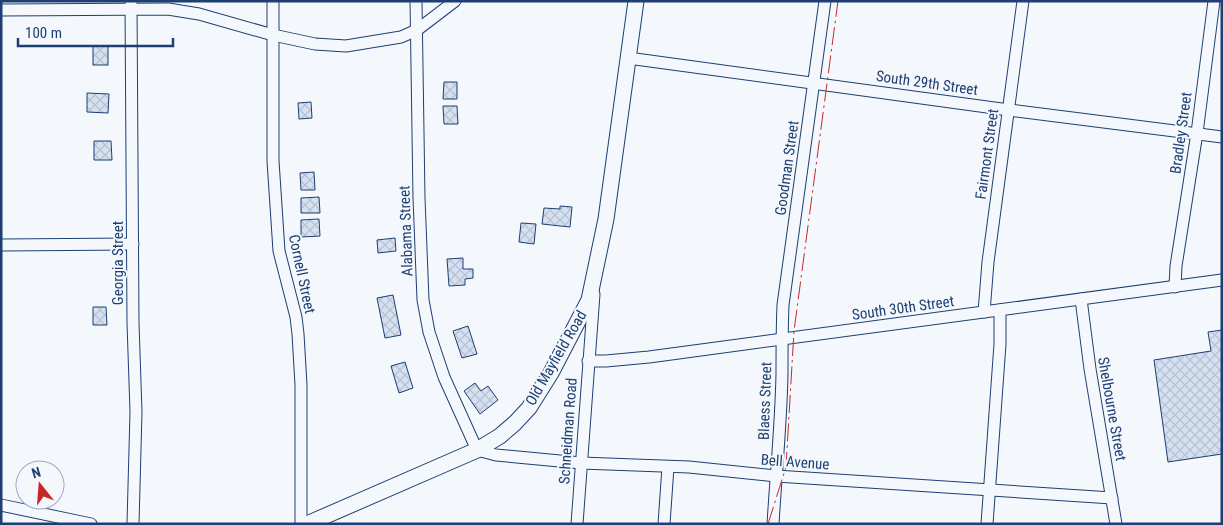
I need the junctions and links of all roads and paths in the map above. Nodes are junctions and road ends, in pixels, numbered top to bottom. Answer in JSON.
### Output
{"nodes":[{"id":1,"x":273,"y":1,"type":"edge"},
{"id":2,"x":416,"y":1,"type":"edge"},
{"id":3,"x":455,"y":1,"type":"edge"},
{"id":4,"x":636,"y":1,"type":"edge"},
{"id":5,"x":825,"y":1,"type":"edge"},
{"id":6,"x":1023,"y":1,"type":"edge"},
{"id":7,"x":1214,"y":1,"type":"edge"},
{"id":8,"x":131,"y":5,"type":"edge"},
{"id":9,"x":1,"y":10,"type":"edge"},
{"id":10,"x":417,"y":30,"type":"junction"},
{"id":11,"x":273,"y":35,"type":"junction"},
{"id":12,"x":628,"y":58,"type":"junction"},
{"id":13,"x":814,"y":83,"type":"junction"},
{"id":14,"x":1009,"y":110,"type":"junction"},
{"id":15,"x":1197,"y":133,"type":"junction"},
{"id":16,"x":1222,"y":137,"type":"edge"},
{"id":17,"x":133,"y":244,"type":"junction"},
{"id":18,"x":1,"y":245,"type":"edge"},
{"id":19,"x":1222,"y":280,"type":"edge"},
{"id":20,"x":594,"y":281,"type":"junction"},
{"id":21,"x":1175,"y":287,"type":"junction"},
{"id":22,"x":1081,"y":299,"type":"junction"},
{"id":23,"x":1000,"y":310,"type":"junction"},
{"id":24,"x":984,"y":312,"type":"junction"},
{"id":25,"x":781,"y":340,"type":"junction"},
{"id":26,"x":588,"y":361,"type":"junction"},
{"id":27,"x":477,"y":450,"type":"junction"},
{"id":28,"x":581,"y":463,"type":"junction"},
{"id":29,"x":668,"y":466,"type":"junction"},
{"id":30,"x":776,"y":476,"type":"junction"},
{"id":31,"x":990,"y":490,"type":"junction"},
{"id":32,"x":1112,"y":498,"type":"junction"},
{"id":33,"x":1,"y":506,"type":"edge"},
{"id":34,"x":91,"y":524,"type":"edge"},
{"id":35,"x":133,"y":524,"type":"edge"},
{"id":36,"x":301,"y":524,"type":"edge"},
{"id":37,"x":307,"y":524,"type":"edge"},
{"id":38,"x":577,"y":524,"type":"edge"},
{"id":39,"x":664,"y":524,"type":"edge"},
{"id":40,"x":772,"y":524,"type":"edge"},
{"id":41,"x":986,"y":524,"type":"edge"},
{"id":42,"x":1116,"y":524,"type":"edge"}],
"edges":[{"from":1,"to":11,"type":"street","name":"Cornell Street"},
{"from":2,"to":10,"type":"street","name":"Alabama Street"},
{"from":3,"to":10,"type":"street"},
{"from":4,"to":12,"type":"main road","name":"Old Mayfield Road"},
{"from":5,"to":13,"type":"street","name":"Goodman Street"},
{"from":6,"to":14,"type":"street","name":"Fairmont Street"},
{"from":7,"to":15,"type":"street","name":"Bradley Street"},
{"from":8,"to":9,"type":"street"},
{"from":8,"to":11,"type":"street"},
{"from":8,"to":17,"type":"street","name":"Georgia Street"},
{"from":10,"to":11,"type":"street"},
{"from":10,"to":27,"type":"street","name":"Alabama Street"},
{"from":11,"to":36,"type":"street","name":"Cornell Street"},
{"from":12,"to":13,"type":"street","name":"South 29th Street"},
{"from":12,"to":20,"type":"main road","name":"Old Mayfield Road"},
{"from":13,"to":14,"type":"street","name":"South 29th Street"},
{"from":13,"to":25,"type":"street","name":"Goodman Street"},
{"from":14,"to":15,"type":"street","name":"South 29th Street"},
{"from":14,"to":24,"type":"street","name":"Fairmont Street"},
{"from":15,"to":16,"type":"street","name":"South 29th Street"},
{"from":15,"to":21,"type":"street","name":"Bradley Street"},
{"from":17,"to":18,"type":"street"},
{"from":17,"to":35,"type":"street","name":"Georgia Street"},
{"from":19,"to":21,"type":"street","name":"South 30th Street"},
{"from":20,"to":26,"type":"street","name":"Schneidman Road"},
{"from":20,"to":27,"type":"main road","name":"Old Mayfield Road"},
{"from":21,"to":22,"type":"street","name":"South 30th Street"},
{"from":22,"to":23,"type":"street","name":"South 30th Street"},
{"from":22,"to":32,"type":"street","name":"Shelbourne Street"},
{"from":23,"to":24,"type":"street","name":"South 30th Street"},
{"from":23,"to":31,"type":"street"},
{"from":24,"to":25,"type":"street","name":"South 30th Street"},
{"from":25,"to":26,"type":"street","name":"South 30th Street"},
{"from":25,"to":30,"type":"street","name":"Blaess Street"},
{"from":26,"to":28,"type":"street","name":"Schneidman Road"},
{"from":27,"to":28,"type":"street","name":"Bell Avenue"},
{"from":27,"to":37,"type":"main road","name":"Old Mayfield Road"},
{"from":28,"to":29,"type":"street","name":"Bell Avenue"},
{"from":28,"to":38,"type":"street","name":"Schneidman Road"},
{"from":29,"to":30,"type":"street","name":"Bell Avenue"},
{"from":29,"to":39,"type":"street"},
{"from":30,"to":31,"type":"street","name":"Bell Avenue"},
{"from":30,"to":40,"type":"street","name":"Blaess Street"},
{"from":31,"to":32,"type":"street","name":"Bell Avenue"},
{"from":31,"to":41,"type":"street"},
{"from":32,"to":42,"type":"street","name":"Shelbourne Street"},
{"from":33,"to":34,"type":"street"}]}
